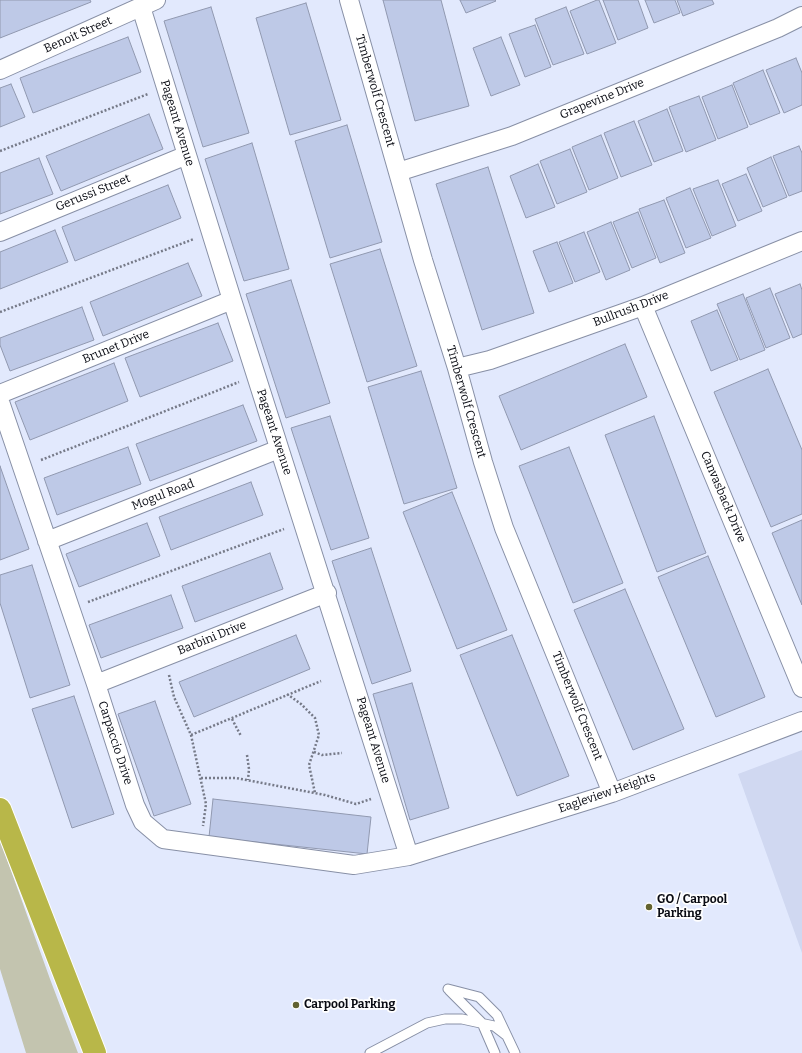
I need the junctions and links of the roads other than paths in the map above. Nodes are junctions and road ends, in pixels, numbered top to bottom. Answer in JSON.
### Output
{"nodes":[{"id":1,"x":349,"y":0,"type":"edge"},
{"id":2,"x":148,"y":3,"type":"edge"},
{"id":3,"x":802,"y":16,"type":"edge"},
{"id":4,"x":0,"y":70,"type":"edge"},
{"id":5,"x":187,"y":155,"type":"junction"},
{"id":6,"x":398,"y":172,"type":"junction"},
{"id":7,"x":0,"y":232,"type":"edge"},
{"id":8,"x":802,"y":241,"type":"edge"},
{"id":9,"x":232,"y":300,"type":"junction"},
{"id":10,"x":643,"y":306,"type":"junction"},
{"id":11,"x":458,"y":368,"type":"junction"},
{"id":12,"x":0,"y":394,"type":"edge"},
{"id":13,"x":0,"y":402,"type":"edge"},
{"id":14,"x":279,"y":449,"type":"junction"},
{"id":15,"x":47,"y":541,"type":"junction"},
{"id":16,"x":327,"y":593,"type":"junction"},
{"id":17,"x":96,"y":684,"type":"junction"},
{"id":18,"x":802,"y":688,"type":"edge"},
{"id":19,"x":802,"y":721,"type":"edge"},
{"id":20,"x":612,"y":793,"type":"junction"},
{"id":21,"x":0,"y":809,"type":"edge"},
{"id":22,"x":410,"y":856,"type":"junction"},
{"id":23,"x":482,"y":1023,"type":"junction"},
{"id":24,"x":507,"y":1036,"type":"junction"},
{"id":25,"x":96,"y":1053,"type":"edge"},
{"id":26,"x":370,"y":1053,"type":"edge"},
{"id":27,"x":495,"y":1053,"type":"edge"},
{"id":28,"x":515,"y":1053,"type":"edge"}],
"edges":[{"from":1,"to":6,"type":"street","name":"Timberwolf Crescent"},
{"from":2,"to":4,"type":"street","name":"Benoit Street"},
{"from":2,"to":5,"type":"street","name":"Pageant Avenue"},
{"from":3,"to":6,"type":"street","name":"Grapevine Drive"},
{"from":5,"to":7,"type":"street","name":"Gerussi Street"},
{"from":5,"to":9,"type":"street","name":"Pageant Avenue"},
{"from":6,"to":11,"type":"street","name":"Timberwolf Crescent"},
{"from":8,"to":10,"type":"street","name":"Bullrush Drive"},
{"from":9,"to":12,"type":"street","name":"Brunet Drive"},
{"from":9,"to":14,"type":"street","name":"Pageant Avenue"},
{"from":10,"to":11,"type":"street","name":"Bullrush Drive"},
{"from":10,"to":18,"type":"street","name":"Canvasback Drive"},
{"from":11,"to":20,"type":"street","name":"Timberwolf Crescent"},
{"from":13,"to":15,"type":"street","name":"Carpaccio Drive"},
{"from":14,"to":15,"type":"street","name":"Mogul Road"},
{"from":14,"to":16,"type":"street","name":"Pageant Avenue"},
{"from":15,"to":17,"type":"street","name":"Carpaccio Drive"},
{"from":16,"to":17,"type":"street","name":"Barbini Drive"},
{"from":16,"to":22,"type":"street","name":"Pageant Avenue"},
{"from":17,"to":22,"type":"street","name":"Carpaccio Drive"},
{"from":19,"to":20,"type":"street","name":"Eagleview Heights"},
{"from":20,"to":22,"type":"street","name":"Eagleview Heights"},
{"from":21,"to":25,"type":"highway"},
{"from":23,"to":24,"type":"lane"},
{"from":23,"to":24,"type":"lane"},
{"from":23,"to":26,"type":"lane"},
{"from":23,"to":27,"type":"lane"},
{"from":24,"to":28,"type":"lane"}]}
